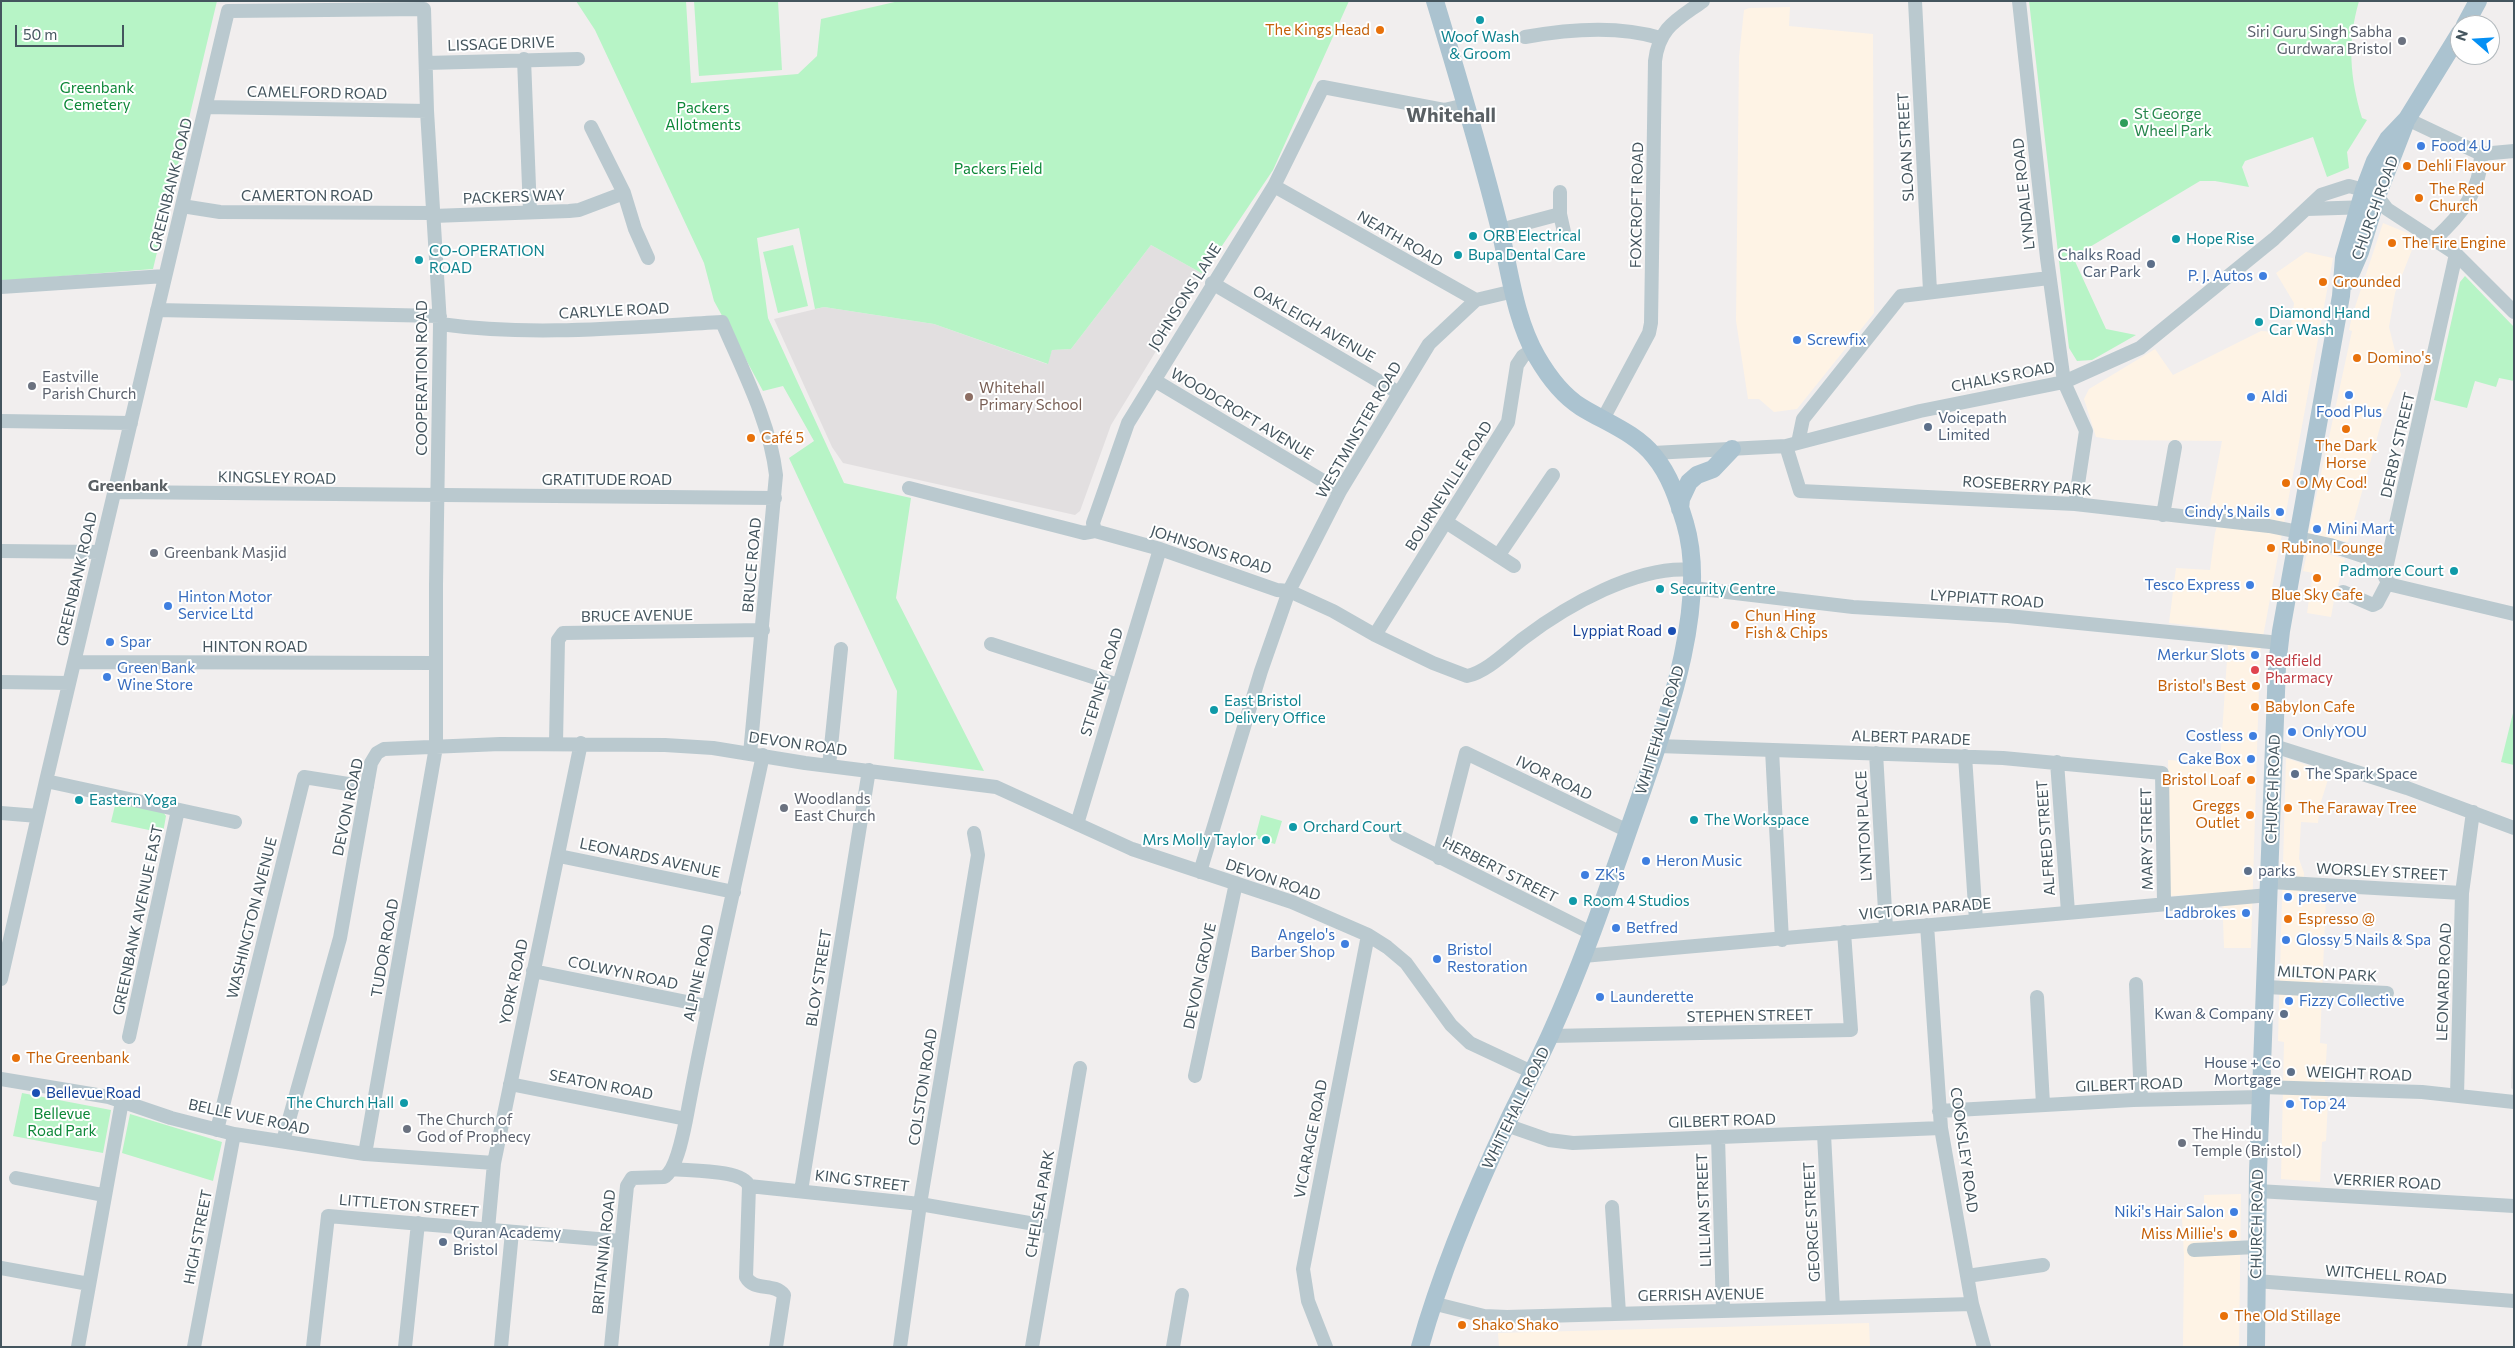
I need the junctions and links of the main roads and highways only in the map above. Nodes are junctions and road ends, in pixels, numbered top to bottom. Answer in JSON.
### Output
{"nodes":[{"id":1,"x":1435,"y":1,"type":"edge"},
{"id":2,"x":2478,"y":1,"type":"edge"},
{"id":3,"x":2470,"y":15,"type":"edge"},
{"id":4,"x":2450,"y":49,"type":"edge"},
{"id":5,"x":1732,"y":449,"type":"road end"},
{"id":6,"x":1680,"y":509,"type":"junction"},
{"id":7,"x":1420,"y":1347,"type":"edge"},
{"id":8,"x":2256,"y":1347,"type":"edge"}],
"edges":[{"from":1,"to":6,"type":"main road","name":"WHITEHALL ROAD"},
{"from":2,"to":3,"type":"main road"},
{"from":4,"to":8,"type":"main road","name":"CHURCH ROAD"},
{"from":5,"to":6,"type":"main road"},
{"from":6,"to":7,"type":"main road","name":"WHITEHALL ROAD"}]}
